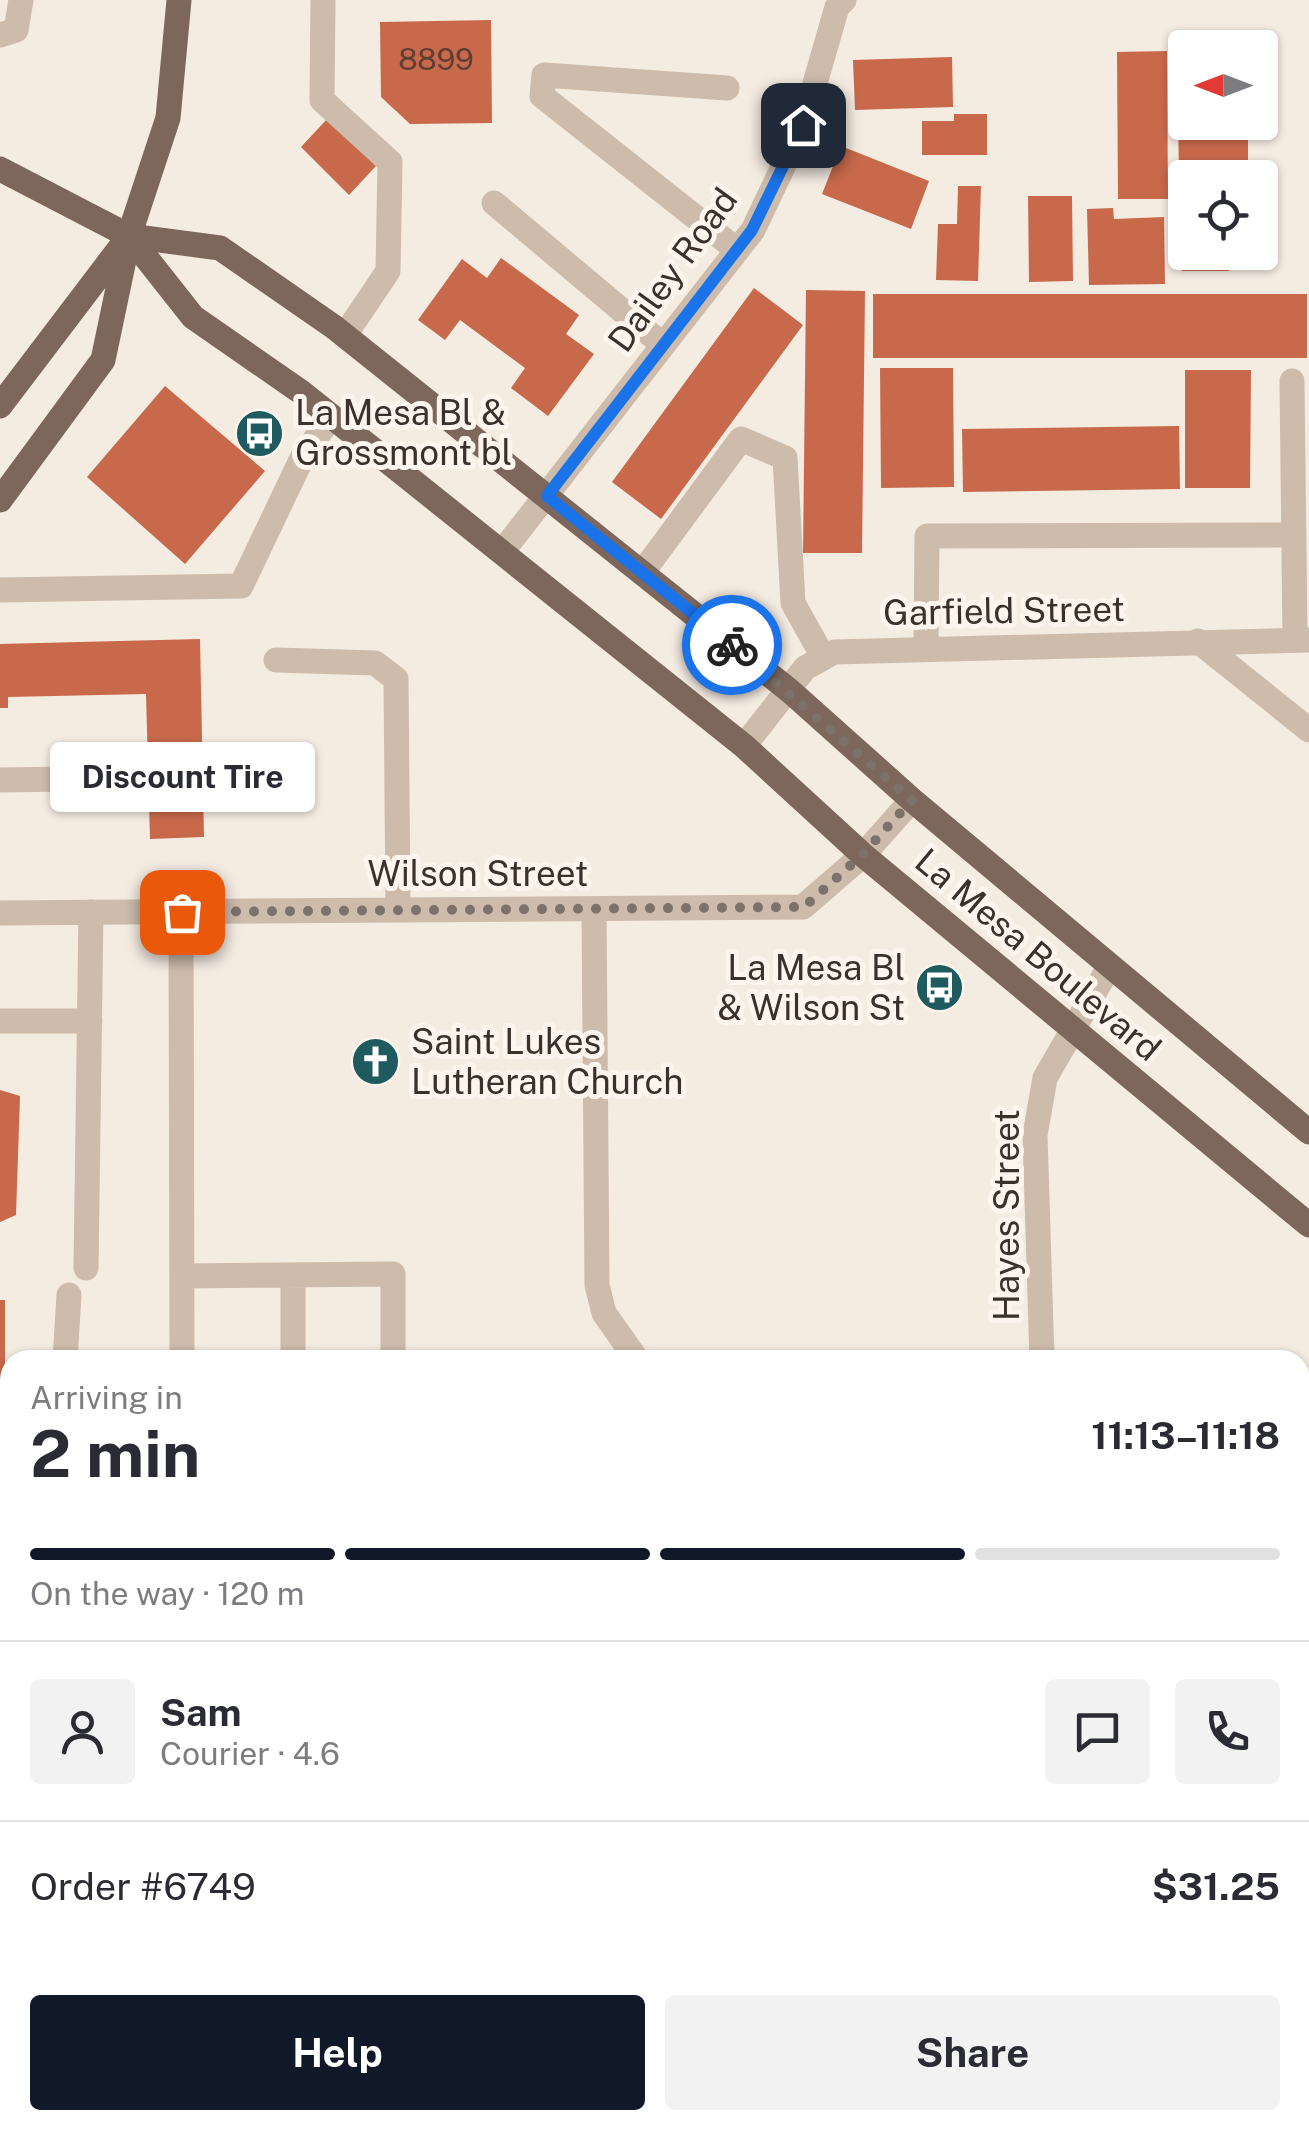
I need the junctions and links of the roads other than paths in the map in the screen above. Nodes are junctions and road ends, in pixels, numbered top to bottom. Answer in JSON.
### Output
{"nodes":[{"id":1,"x":21,"y":0,"type":"edge"},
{"id":2,"x":179,"y":0,"type":"edge"},
{"id":3,"x":324,"y":0,"type":"edge"},
{"id":4,"x":844,"y":0,"type":"edge"},
{"id":5,"x":0,"y":35,"type":"edge"},
{"id":6,"x":727,"y":88,"type":"dead end"},
{"id":7,"x":0,"y":169,"type":"edge"},
{"id":8,"x":494,"y":203,"type":"dead end"},
{"id":9,"x":129,"y":236,"type":"junction"},
{"id":10,"x":738,"y":250,"type":"junction"},
{"id":11,"x":345,"y":335,"type":"junction"},
{"id":12,"x":663,"y":345,"type":"junction"},
{"id":13,"x":1292,"y":382,"type":"dead end"},
{"id":14,"x":0,"y":406,"type":"edge"},
{"id":15,"x":331,"y":416,"type":"junction"},
{"id":16,"x":547,"y":496,"type":"junction"},
{"id":17,"x":0,"y":500,"type":"edge"},
{"id":18,"x":1292,"y":535,"type":"junction"},
{"id":19,"x":502,"y":552,"type":"junction"},
{"id":20,"x":642,"y":572,"type":"junction"},
{"id":21,"x":0,"y":590,"type":"edge"},
{"id":22,"x":1302,"y":640,"type":"edge"},
{"id":23,"x":1198,"y":641,"type":"junction"},
{"id":24,"x":926,"y":648,"type":"junction"},
{"id":25,"x":822,"y":656,"type":"junction"},
{"id":26,"x":276,"y":660,"type":"dead end"},
{"id":27,"x":790,"y":692,"type":"junction"},
{"id":28,"x":1309,"y":730,"type":"edge"},
{"id":29,"x":744,"y":746,"type":"junction"},
{"id":30,"x":130,"y":778,"type":"dead end"},
{"id":31,"x":0,"y":780,"type":"edge"},
{"id":32,"x":912,"y":800,"type":"junction"},
{"id":33,"x":862,"y":855,"type":"junction"},
{"id":34,"x":594,"y":908,"type":"junction"},
{"id":35,"x":398,"y":910,"type":"junction"},
{"id":36,"x":91,"y":912,"type":"junction"},
{"id":37,"x":182,"y":912,"type":"junction"},
{"id":38,"x":0,"y":913,"type":"edge"},
{"id":39,"x":1109,"y":967,"type":"junction"},
{"id":40,"x":0,"y":1020,"type":"edge"},
{"id":41,"x":90,"y":1020,"type":"junction"},
{"id":42,"x":1072,"y":1030,"type":"junction"},
{"id":43,"x":1309,"y":1132,"type":"edge"},
{"id":44,"x":1309,"y":1225,"type":"edge"},
{"id":45,"x":86,"y":1268,"type":"dead end"},
{"id":46,"x":293,"y":1275,"type":"junction"},
{"id":47,"x":182,"y":1276,"type":"junction"},
{"id":48,"x":69,"y":1295,"type":"dead end"},
{"id":49,"x":66,"y":1350,"type":"edge"},
{"id":50,"x":182,"y":1350,"type":"edge"},
{"id":51,"x":293,"y":1350,"type":"edge"},
{"id":52,"x":393,"y":1350,"type":"edge"},
{"id":53,"x":630,"y":1350,"type":"edge"},
{"id":54,"x":1042,"y":1350,"type":"edge"}],
"edges":[{"from":1,"to":5,"type":"street"},
{"from":2,"to":9,"type":"main road"},
{"from":3,"to":11,"type":"street"},
{"from":4,"to":10,"type":"street","name":"Dailey Road"},
{"from":6,"to":10,"type":"street"},
{"from":7,"to":9,"type":"main road","name":"La Mesa Boulevard"},
{"from":8,"to":12,"type":"street"},
{"from":9,"to":11,"type":"main road","name":"La Mesa Boulevard"},
{"from":9,"to":14,"type":"main road"},
{"from":9,"to":15,"type":"main road","name":"La Mesa Boulevard"},
{"from":9,"to":17,"type":"main road"},
{"from":10,"to":12,"type":"street","name":"Dailey Road"},
{"from":11,"to":16,"type":"main road","name":"La Mesa Boulevard"},
{"from":12,"to":16,"type":"street","name":"Dailey Road"},
{"from":13,"to":18,"type":"street"},
{"from":15,"to":19,"type":"main road","name":"La Mesa Boulevard"},
{"from":15,"to":21,"type":"street"},
{"from":16,"to":19,"type":"street","name":"Dailey Road"},
{"from":16,"to":20,"type":"main road","name":"La Mesa Boulevard"},
{"from":18,"to":22,"type":"street"},
{"from":18,"to":24,"type":"street"},
{"from":19,"to":29,"type":"main road","name":"La Mesa Boulevard"},
{"from":20,"to":25,"type":"street"},
{"from":20,"to":27,"type":"main road","name":"La Mesa Boulevard"},
{"from":22,"to":23,"type":"street","name":"Garfield Street"},
{"from":23,"to":24,"type":"street","name":"Garfield Street"},
{"from":23,"to":28,"type":"street"},
{"from":24,"to":25,"type":"street","name":"Garfield Street"},
{"from":25,"to":27,"type":"street"},
{"from":26,"to":35,"type":"street"},
{"from":27,"to":29,"type":"street"},
{"from":27,"to":32,"type":"main road","name":"La Mesa Boulevard"},
{"from":29,"to":33,"type":"main road","name":"La Mesa Boulevard"},
{"from":30,"to":31,"type":"street"},
{"from":32,"to":33,"type":"street","name":"Wilson Street"},
{"from":32,"to":39,"type":"main road","name":"La Mesa Boulevard"},
{"from":33,"to":34,"type":"street","name":"Wilson Street"},
{"from":33,"to":42,"type":"main road","name":"La Mesa Boulevard"},
{"from":34,"to":35,"type":"street","name":"Wilson Street"},
{"from":34,"to":53,"type":"street"},
{"from":35,"to":37,"type":"street","name":"Wilson Street"},
{"from":36,"to":37,"type":"street","name":"Wilson Street"},
{"from":36,"to":38,"type":"street","name":"Wilson Street"},
{"from":36,"to":41,"type":"street"},
{"from":37,"to":47,"type":"street"},
{"from":39,"to":42,"type":"street","name":"Hayes Street"},
{"from":39,"to":43,"type":"main road","name":"La Mesa Boulevard"},
{"from":40,"to":41,"type":"street"},
{"from":41,"to":45,"type":"street"},
{"from":42,"to":44,"type":"main road","name":"La Mesa Boulevard"},
{"from":42,"to":54,"type":"street","name":"Hayes Street"},
{"from":46,"to":47,"type":"street"},
{"from":46,"to":51,"type":"street"},
{"from":46,"to":52,"type":"street"},
{"from":47,"to":50,"type":"street"},
{"from":48,"to":49,"type":"street"}]}
